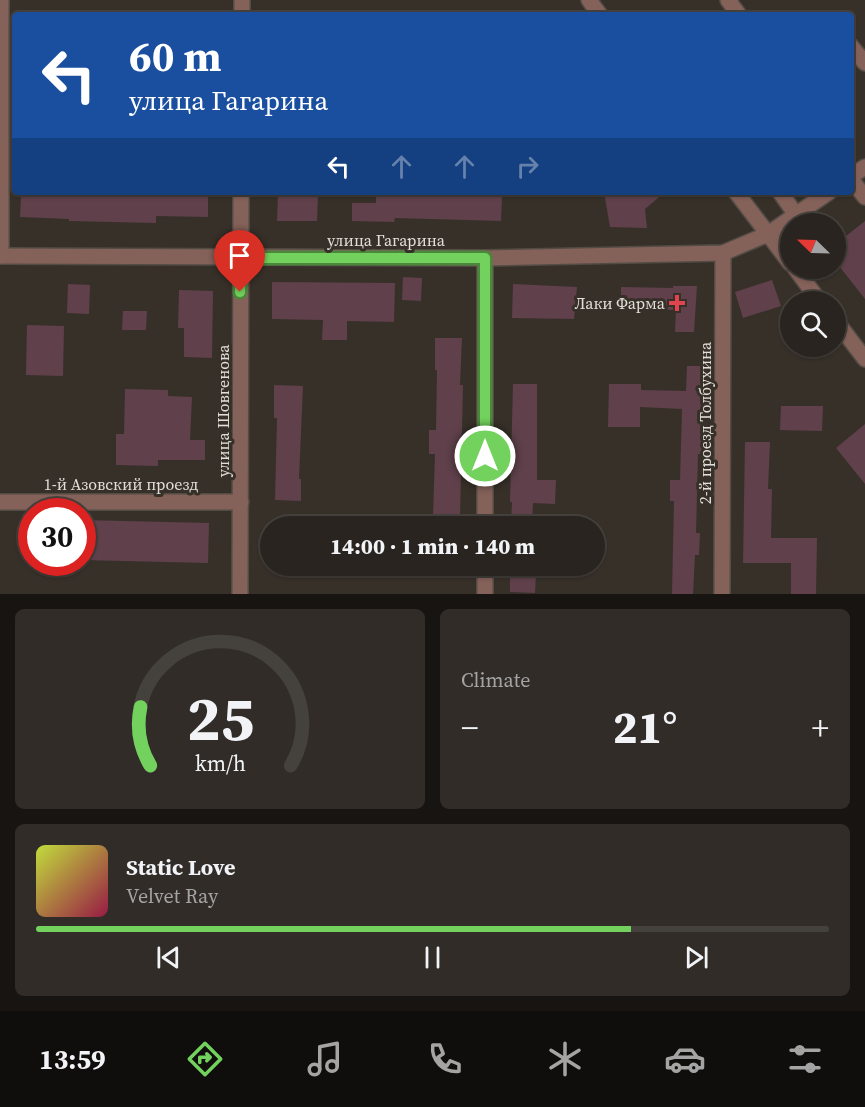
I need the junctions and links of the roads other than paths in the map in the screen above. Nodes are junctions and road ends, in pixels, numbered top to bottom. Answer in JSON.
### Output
{"nodes":[{"id":1,"x":1,"y":0,"type":"edge"},
{"id":2,"x":854,"y":50,"type":"edge"},
{"id":3,"x":865,"y":63,"type":"edge"},
{"id":4,"x":854,"y":182,"type":"edge"},
{"id":5,"x":241,"y":195,"type":"edge"},
{"id":6,"x":738,"y":195,"type":"edge"},
{"id":7,"x":782,"y":195,"type":"edge"},
{"id":8,"x":825,"y":195,"type":"edge"},
{"id":9,"x":865,"y":197,"type":"edge"},
{"id":10,"x":795,"y":213,"type":"edge"},
{"id":11,"x":799,"y":213,"type":"edge"},
{"id":12,"x":780,"y":226,"type":"edge"},
{"id":13,"x":768,"y":234,"type":"junction"},
{"id":14,"x":780,"y":250,"type":"edge"},
{"id":15,"x":723,"y":253,"type":"junction"},
{"id":16,"x":0,"y":256,"type":"edge"},
{"id":17,"x":241,"y":258,"type":"junction"},
{"id":18,"x":485,"y":258,"type":"junction"},
{"id":19,"x":846,"y":334,"type":"edge"},
{"id":20,"x":865,"y":359,"type":"edge"},
{"id":21,"x":0,"y":502,"type":"edge"},
{"id":22,"x":241,"y":502,"type":"junction"},
{"id":23,"x":485,"y":516,"type":"edge"},
{"id":24,"x":485,"y":576,"type":"edge"},
{"id":25,"x":240,"y":594,"type":"edge"},
{"id":26,"x":485,"y":594,"type":"edge"},
{"id":27,"x":723,"y":594,"type":"edge"}],
"edges":[{"from":1,"to":16,"type":"street"},
{"from":2,"to":3,"type":"street"},
{"from":4,"to":9,"type":"street"},
{"from":5,"to":17,"type":"street","name":"улица Шовгенова"},
{"from":6,"to":13,"type":"street"},
{"from":7,"to":10,"type":"street"},
{"from":8,"to":11,"type":"street","name":"улица Гагарина"},
{"from":12,"to":13,"type":"street","name":"улица Гагарина"},
{"from":13,"to":14,"type":"street"},
{"from":13,"to":15,"type":"street","name":"улица Гагарина"},
{"from":15,"to":18,"type":"street","name":"улица Гагарина"},
{"from":15,"to":27,"type":"street","name":"2-й проезд Толбухина"},
{"from":16,"to":17,"type":"street","name":"улица Гагарина"},
{"from":17,"to":18,"type":"street","name":"улица Гагарина"},
{"from":17,"to":22,"type":"street","name":"улица Шовгенова"},
{"from":18,"to":23,"type":"street"},
{"from":19,"to":20,"type":"street"},
{"from":21,"to":22,"type":"street","name":"1-й Азовский проезд"},
{"from":22,"to":25,"type":"street","name":"улица Шовгенова"},
{"from":24,"to":26,"type":"street"}]}
